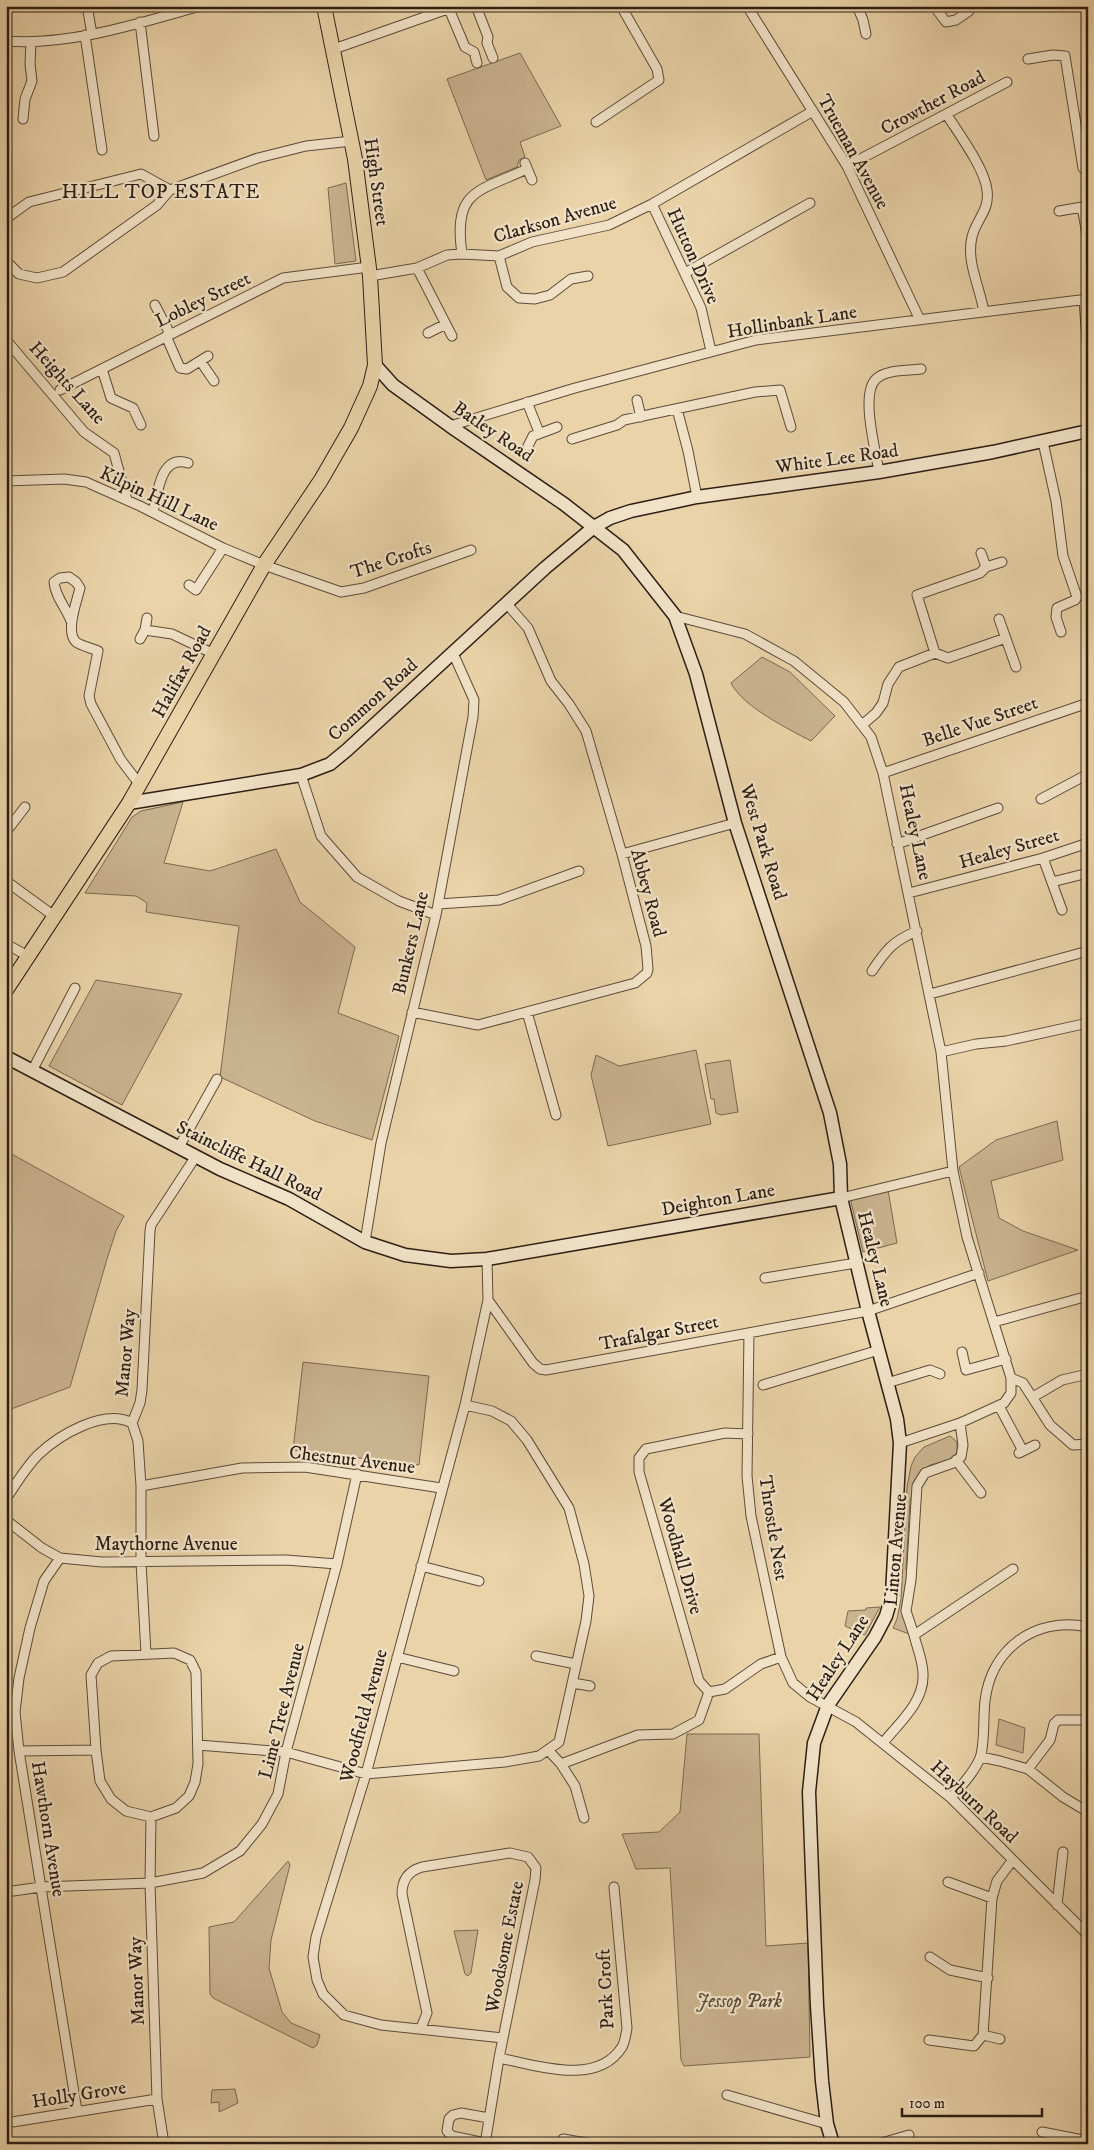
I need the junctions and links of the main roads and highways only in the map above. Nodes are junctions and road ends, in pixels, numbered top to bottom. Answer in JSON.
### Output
{"nodes":[{"id":1,"x":324,"y":6,"type":"edge"},
{"id":2,"x":375,"y":364,"type":"junction"},
{"id":3,"x":1088,"y":431,"type":"edge"},
{"id":4,"x":594,"y":527,"type":"junction"},
{"id":5,"x":130,"y":804,"type":"junction"},
{"id":6,"x":6,"y":990,"type":"edge"},
{"id":7,"x":6,"y":1057,"type":"edge"},
{"id":8,"x":841,"y":1198,"type":"junction"},
{"id":9,"x":487,"y":1259,"type":"joint"},
{"id":10,"x":833,"y":2144,"type":"edge"}],
"edges":[{"from":1,"to":2,"type":"main road","name":"High Street"},
{"from":2,"to":4,"type":"main road","name":"Batley Road"},
{"from":2,"to":5,"type":"main road","name":"Halifax Road"},
{"from":3,"to":4,"type":"main road","name":"White Lee Road"},
{"from":4,"to":5,"type":"main road","name":"Common Road"},
{"from":4,"to":8,"type":"main road","name":"West Park Road"},
{"from":5,"to":6,"type":"main road","name":"Halifax Road"},
{"from":7,"to":9,"type":"main road","name":"Staincliffe Hall Road"},
{"from":8,"to":9,"type":"main road","name":"Deighton Lane"},
{"from":8,"to":10,"type":"main road","name":"Healey Lane"}]}
